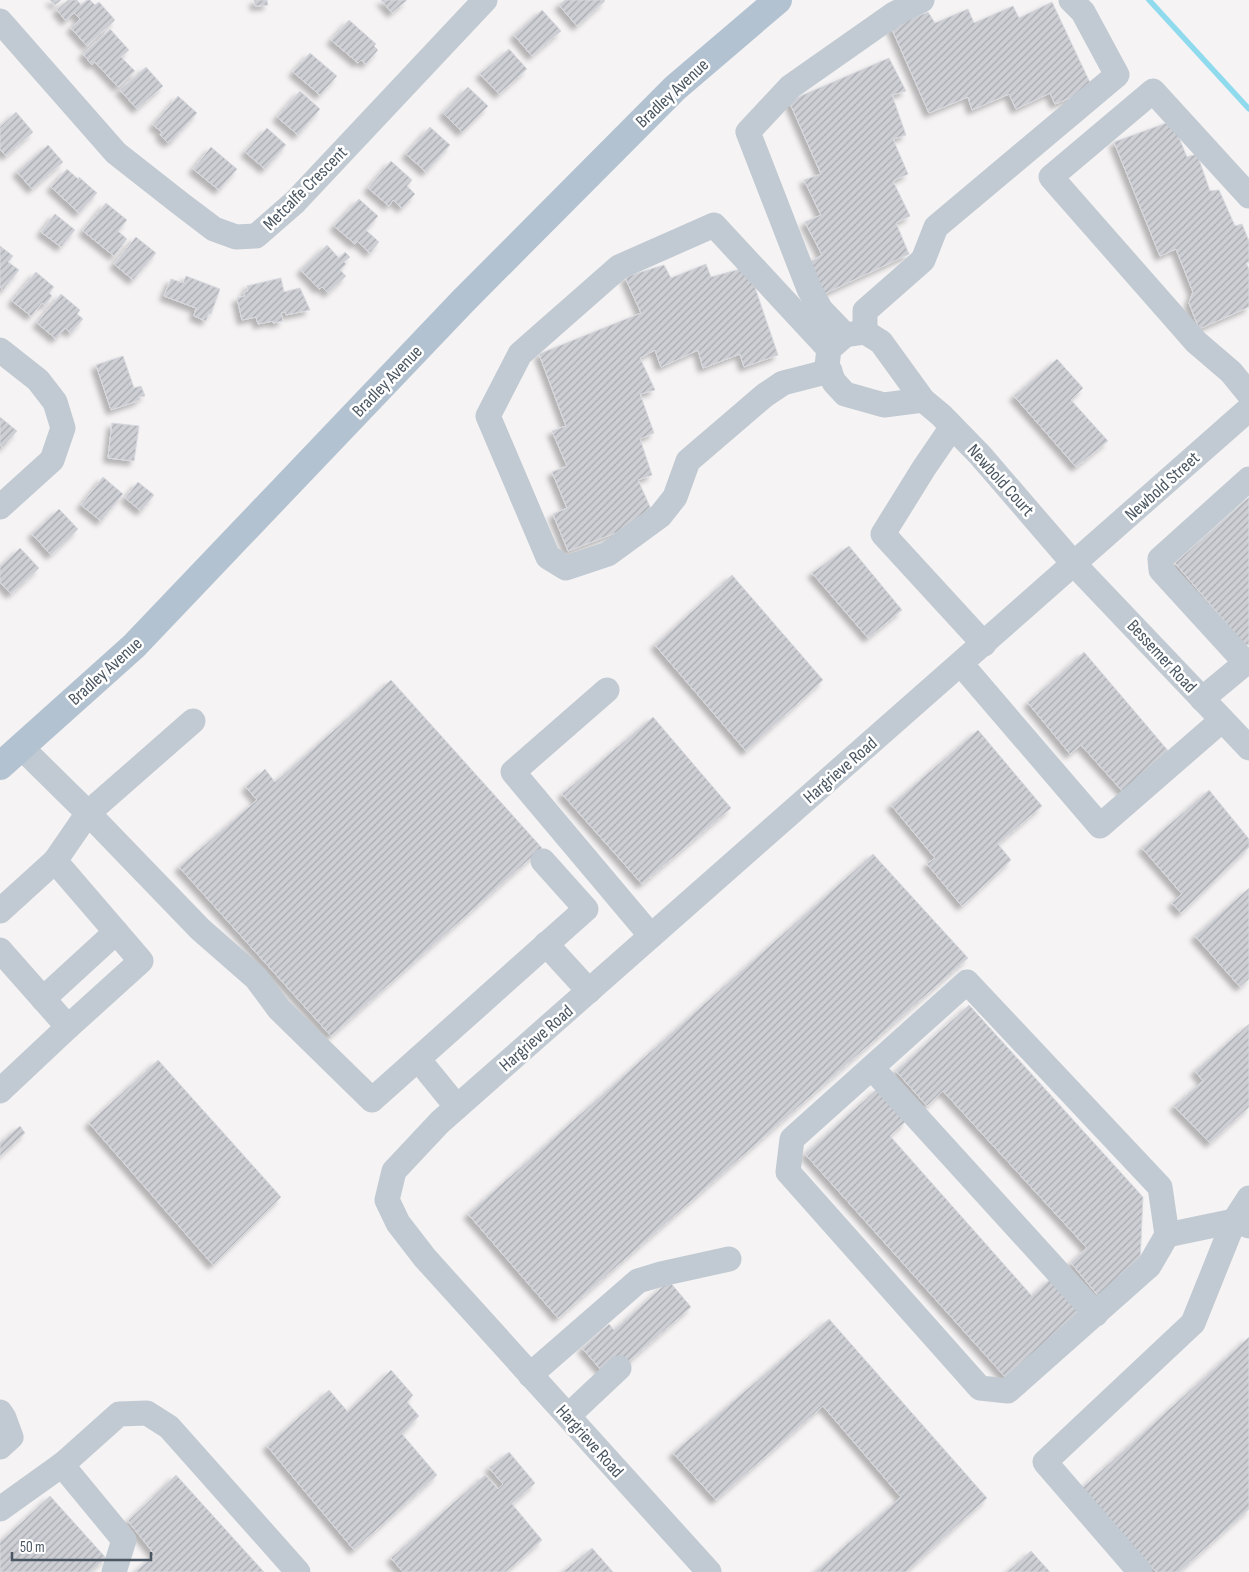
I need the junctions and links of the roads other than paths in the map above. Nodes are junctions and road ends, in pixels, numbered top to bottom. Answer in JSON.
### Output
{"nodes":[{"id":1,"x":485,"y":0,"type":"edge"},
{"id":2,"x":778,"y":0,"type":"edge"},
{"id":3,"x":922,"y":0,"type":"edge"},
{"id":4,"x":1071,"y":0,"type":"edge"},
{"id":5,"x":0,"y":21,"type":"edge"},
{"id":6,"x":1249,"y":196,"type":"edge"},
{"id":7,"x":842,"y":347,"type":"junction"},
{"id":8,"x":0,"y":350,"type":"edge"},
{"id":9,"x":1249,"y":394,"type":"edge"},
{"id":10,"x":923,"y":400,"type":"junction"},
{"id":11,"x":1249,"y":409,"type":"edge"},
{"id":12,"x":952,"y":427,"type":"junction"},
{"id":13,"x":1249,"y":479,"type":"edge"},
{"id":14,"x":0,"y":507,"type":"edge"},
{"id":15,"x":1074,"y":564,"type":"junction"},
{"id":16,"x":984,"y":644,"type":"junction"},
{"id":17,"x":1248,"y":661,"type":"edge"},
{"id":18,"x":961,"y":664,"type":"junction"},
{"id":19,"x":607,"y":690,"type":"dead end"},
{"id":20,"x":1202,"y":699,"type":"junction"},
{"id":21,"x":1222,"y":720,"type":"junction"},
{"id":22,"x":193,"y":721,"type":"dead end"},
{"id":23,"x":21,"y":747,"type":"junction"},
{"id":24,"x":1249,"y":748,"type":"edge"},
{"id":25,"x":0,"y":766,"type":"edge"},
{"id":26,"x":88,"y":813,"type":"junction"},
{"id":27,"x":55,"y":861,"type":"junction"},
{"id":28,"x":543,"y":862,"type":"dead end"},
{"id":29,"x":0,"y":911,"type":"edge"},
{"id":30,"x":116,"y":932,"type":"junction"},
{"id":31,"x":651,"y":936,"type":"junction"},
{"id":32,"x":546,"y":944,"type":"junction"},
{"id":33,"x":0,"y":950,"type":"edge"},
{"id":34,"x":589,"y":991,"type":"junction"},
{"id":35,"x":43,"y":999,"type":"junction"},
{"id":36,"x":68,"y":1027,"type":"junction"},
{"id":37,"x":418,"y":1060,"type":"junction"},
{"id":38,"x":872,"y":1068,"type":"junction"},
{"id":39,"x":3,"y":1082,"type":"edge"},
{"id":40,"x":458,"y":1107,"type":"junction"},
{"id":41,"x":1249,"y":1198,"type":"edge"},
{"id":42,"x":1242,"y":1223,"type":"edge"},
{"id":43,"x":1167,"y":1235,"type":"junction"},
{"id":44,"x":729,"y":1260,"type":"dead end"},
{"id":45,"x":1096,"y":1314,"type":"junction"},
{"id":46,"x":619,"y":1368,"type":"dead end"},
{"id":47,"x":530,"y":1375,"type":"junction"},
{"id":48,"x":0,"y":1412,"type":"edge"},
{"id":49,"x":568,"y":1416,"type":"junction"},
{"id":50,"x":0,"y":1447,"type":"edge"},
{"id":51,"x":63,"y":1464,"type":"junction"},
{"id":52,"x":0,"y":1509,"type":"edge"},
{"id":53,"x":114,"y":1572,"type":"edge"},
{"id":54,"x":298,"y":1572,"type":"edge"},
{"id":55,"x":709,"y":1572,"type":"edge"},
{"id":56,"x":1140,"y":1572,"type":"edge"}],
"edges":[{"from":1,"to":5,"type":"street","name":"Metcalfe Crescent"},
{"from":2,"to":23,"type":"main road","name":"Bradley Avenue"},
{"from":3,"to":7,"type":"street"},
{"from":4,"to":7,"type":"street"},
{"from":6,"to":9,"type":"street"},
{"from":7,"to":7,"type":"street"},
{"from":7,"to":10,"type":"street","name":"Newbold Court"},
{"from":7,"to":10,"type":"street"},
{"from":8,"to":14,"type":"street"},
{"from":10,"to":12,"type":"street","name":"Newbold Court"},
{"from":11,"to":15,"type":"street","name":"Newbold Street"},
{"from":12,"to":15,"type":"street","name":"Newbold Court"},
{"from":12,"to":16,"type":"street"},
{"from":13,"to":17,"type":"street"},
{"from":15,"to":16,"type":"street","name":"Hargrieve Road"},
{"from":15,"to":20,"type":"street","name":"Bessemer Road"},
{"from":16,"to":18,"type":"street","name":"Hargrieve Road"},
{"from":17,"to":20,"type":"street"},
{"from":18,"to":21,"type":"street"},
{"from":18,"to":31,"type":"street","name":"Hargrieve Road"},
{"from":19,"to":31,"type":"street"},
{"from":20,"to":21,"type":"street","name":"Bessemer Road"},
{"from":21,"to":24,"type":"street","name":"Bessemer Road"},
{"from":22,"to":26,"type":"street"},
{"from":23,"to":25,"type":"main road","name":"Bradley Avenue"},
{"from":23,"to":26,"type":"street"},
{"from":26,"to":27,"type":"street"},
{"from":26,"to":37,"type":"street"},
{"from":27,"to":29,"type":"street"},
{"from":27,"to":30,"type":"street"},
{"from":28,"to":32,"type":"street"},
{"from":30,"to":35,"type":"street"},
{"from":30,"to":36,"type":"street"},
{"from":31,"to":34,"type":"street","name":"Hargrieve Road"},
{"from":32,"to":34,"type":"street"},
{"from":32,"to":37,"type":"street"},
{"from":33,"to":35,"type":"street"},
{"from":34,"to":40,"type":"street","name":"Hargrieve Road"},
{"from":35,"to":36,"type":"street"},
{"from":36,"to":39,"type":"street"},
{"from":37,"to":40,"type":"street"},
{"from":38,"to":43,"type":"street"},
{"from":38,"to":45,"type":"street"},
{"from":38,"to":45,"type":"street"},
{"from":40,"to":47,"type":"street","name":"Hargrieve Road"},
{"from":41,"to":42,"type":"street"},
{"from":42,"to":43,"type":"street"},
{"from":42,"to":56,"type":"street"},
{"from":43,"to":45,"type":"street"},
{"from":44,"to":47,"type":"street"},
{"from":46,"to":49,"type":"street"},
{"from":47,"to":49,"type":"street","name":"Hargrieve Road"},
{"from":48,"to":50,"type":"street"},
{"from":49,"to":55,"type":"street","name":"Hargrieve Road"},
{"from":51,"to":52,"type":"street"},
{"from":51,"to":53,"type":"street"},
{"from":51,"to":54,"type":"street"}]}
